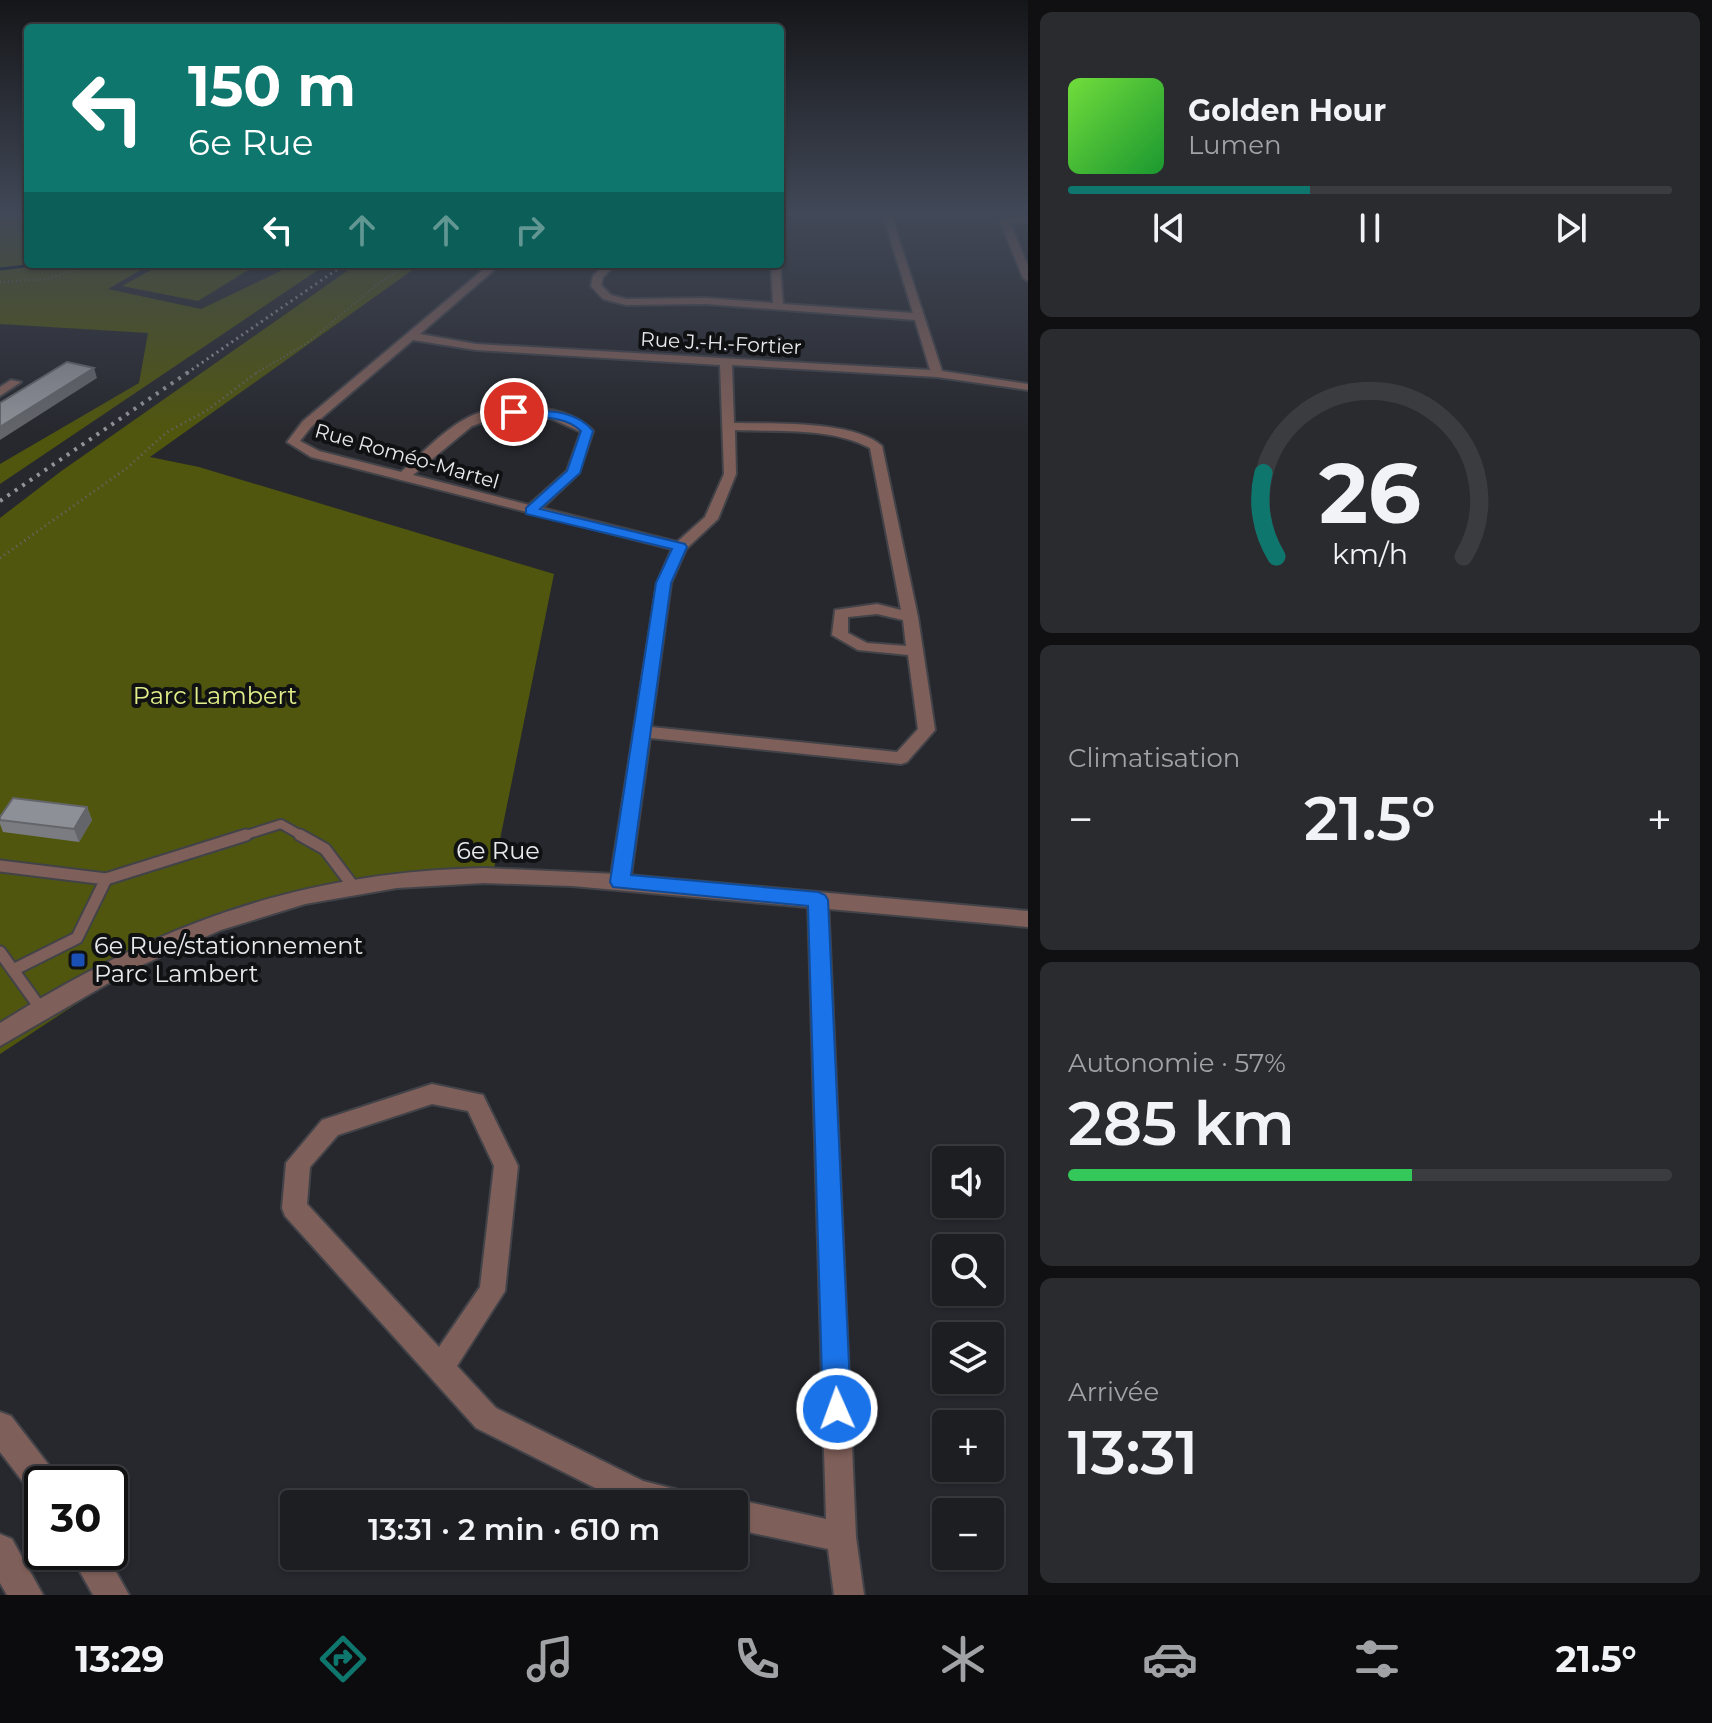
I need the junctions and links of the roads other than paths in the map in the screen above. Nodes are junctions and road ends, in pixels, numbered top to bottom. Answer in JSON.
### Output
{"nodes":[{"id":1,"x":470,"y":286,"type":"edge"},
{"id":2,"x":596,"y":286,"type":"edge"},
{"id":3,"x":777,"y":286,"type":"edge"},
{"id":4,"x":909,"y":286,"type":"edge"},
{"id":5,"x":778,"y":305,"type":"junction"},
{"id":6,"x":918,"y":317,"type":"junction"},
{"id":7,"x":411,"y":336,"type":"junction"},
{"id":8,"x":726,"y":361,"type":"junction"},
{"id":9,"x":937,"y":374,"type":"junction"},
{"id":10,"x":15,"y":382,"type":"dead end"},
{"id":11,"x":1028,"y":387,"type":"edge"},
{"id":12,"x":0,"y":392,"type":"edge"},
{"id":13,"x":729,"y":426,"type":"junction"},
{"id":14,"x":403,"y":477,"type":"junction"},
{"id":15,"x":530,"y":511,"type":"junction"},
{"id":16,"x":680,"y":547,"type":"junction"},
{"id":17,"x":910,"y":617,"type":"junction"},
{"id":18,"x":916,"y":651,"type":"junction"},
{"id":19,"x":644,"y":732,"type":"junction"},
{"id":20,"x":0,"y":866,"type":"edge"},
{"id":21,"x":106,"y":879,"type":"junction"},
{"id":22,"x":620,"y":882,"type":"junction"},
{"id":23,"x":353,"y":886,"type":"junction"},
{"id":24,"x":818,"y":900,"type":"junction"},
{"id":25,"x":1028,"y":919,"type":"edge"},
{"id":26,"x":0,"y":952,"type":"edge"},
{"id":27,"x":13,"y":970,"type":"junction"},
{"id":28,"x":41,"y":1009,"type":"junction"},
{"id":29,"x":0,"y":1036,"type":"edge"},
{"id":30,"x":440,"y":1368,"type":"junction"},
{"id":31,"x":0,"y":1427,"type":"edge"},
{"id":32,"x":30,"y":1466,"type":"edge"},
{"id":33,"x":630,"y":1490,"type":"edge"},
{"id":34,"x":748,"y":1517,"type":"edge"},
{"id":35,"x":841,"y":1537,"type":"junction"},
{"id":36,"x":0,"y":1551,"type":"edge"},
{"id":37,"x":97,"y":1570,"type":"edge"},
{"id":38,"x":26,"y":1595,"type":"edge"},
{"id":39,"x":112,"y":1595,"type":"edge"},
{"id":40,"x":849,"y":1595,"type":"edge"}],
"edges":[{"from":1,"to":7,"type":"street","name":"Rue Roméo-Martel"},
{"from":2,"to":5,"type":"street"},
{"from":3,"to":5,"type":"street"},
{"from":4,"to":6,"type":"street"},
{"from":5,"to":6,"type":"street"},
{"from":6,"to":9,"type":"street"},
{"from":7,"to":8,"type":"street","name":"Rue J.-H.-Fortier"},
{"from":7,"to":14,"type":"street","name":"Rue Roméo-Martel"},
{"from":8,"to":9,"type":"street","name":"Rue J.-H.-Fortier"},
{"from":8,"to":13,"type":"street"},
{"from":9,"to":11,"type":"street","name":"Rue J.-H.-Fortier"},
{"from":10,"to":12,"type":"street"},
{"from":13,"to":16,"type":"street"},
{"from":13,"to":17,"type":"street"},
{"from":14,"to":15,"type":"street","name":"Rue Roméo-Martel"},
{"from":14,"to":15,"type":"street"},
{"from":15,"to":16,"type":"street","name":"Rue Roméo-Martel"},
{"from":16,"to":19,"type":"street"},
{"from":17,"to":18,"type":"street"},
{"from":17,"to":18,"type":"street"},
{"from":18,"to":19,"type":"street"},
{"from":19,"to":22,"type":"street"},
{"from":20,"to":21,"type":"lane"},
{"from":21,"to":23,"type":"lane"},
{"from":21,"to":27,"type":"lane"},
{"from":22,"to":23,"type":"street","name":"6e Rue"},
{"from":22,"to":24,"type":"street","name":"6e Rue"},
{"from":23,"to":28,"type":"street","name":"6e Rue"},
{"from":24,"to":25,"type":"street","name":"6e Rue"},
{"from":24,"to":35,"type":"street"},
{"from":26,"to":27,"type":"lane"},
{"from":27,"to":28,"type":"lane"},
{"from":28,"to":29,"type":"street","name":"6e Rue"},
{"from":30,"to":30,"type":"street"},
{"from":30,"to":33,"type":"street"},
{"from":31,"to":32,"type":"street"},
{"from":34,"to":35,"type":"street"},
{"from":35,"to":40,"type":"street"},
{"from":36,"to":38,"type":"street"},
{"from":37,"to":39,"type":"street"}]}
